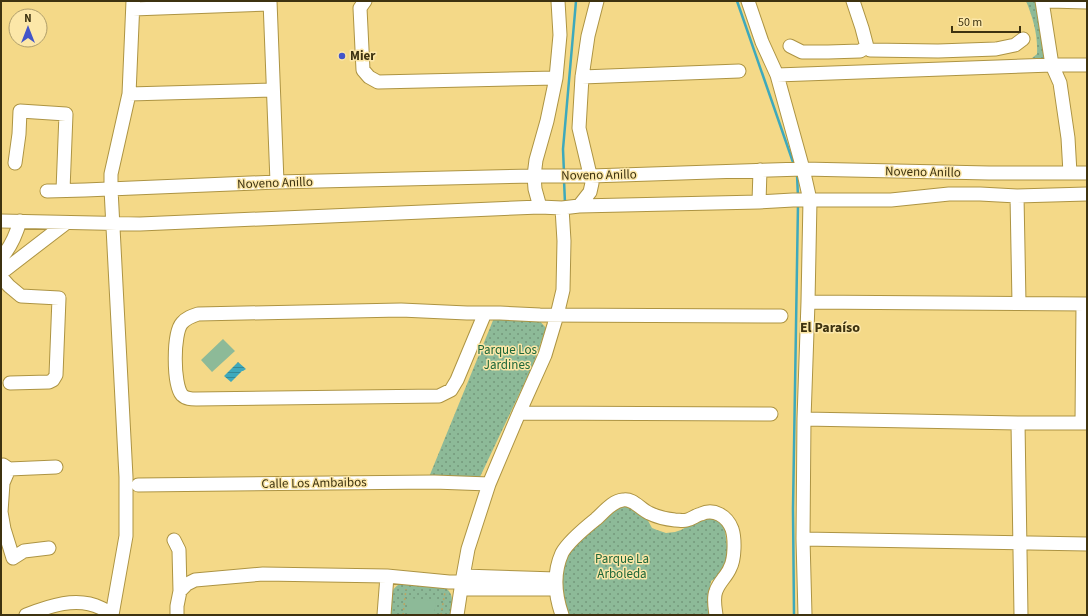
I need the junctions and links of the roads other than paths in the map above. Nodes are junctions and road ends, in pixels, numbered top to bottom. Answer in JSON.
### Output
{"nodes":[{"id":1,"x":365,"y":1,"type":"edge"},
{"id":2,"x":558,"y":1,"type":"edge"},
{"id":3,"x":597,"y":1,"type":"edge"},
{"id":4,"x":748,"y":1,"type":"edge"},
{"id":5,"x":853,"y":1,"type":"edge"},
{"id":6,"x":1042,"y":1,"type":"edge"},
{"id":7,"x":1049,"y":1,"type":"edge"},
{"id":8,"x":1087,"y":2,"type":"edge"},
{"id":9,"x":270,"y":3,"type":"edge"},
{"id":10,"x":133,"y":5,"type":"edge"},
{"id":11,"x":1023,"y":39,"type":"dead end"},
{"id":12,"x":790,"y":46,"type":"dead end"},
{"id":13,"x":867,"y":47,"type":"junction"},
{"id":14,"x":1052,"y":65,"type":"junction"},
{"id":15,"x":1087,"y":65,"type":"edge"},
{"id":16,"x":739,"y":71,"type":"dead end"},
{"id":17,"x":777,"y":75,"type":"junction"},
{"id":18,"x":582,"y":77,"type":"junction"},
{"id":19,"x":556,"y":78,"type":"junction"},
{"id":20,"x":273,"y":90,"type":"junction"},
{"id":21,"x":129,"y":94,"type":"junction"},
{"id":22,"x":15,"y":163,"type":"dead end"},
{"id":23,"x":760,"y":170,"type":"junction"},
{"id":24,"x":797,"y":170,"type":"junction"},
{"id":25,"x":1070,"y":173,"type":"junction"},
{"id":26,"x":1087,"y":173,"type":"edge"},
{"id":27,"x":534,"y":176,"type":"junction"},
{"id":28,"x":591,"y":176,"type":"junction"},
{"id":29,"x":278,"y":182,"type":"junction"},
{"id":30,"x":111,"y":189,"type":"junction"},
{"id":31,"x":63,"y":190,"type":"junction"},
{"id":32,"x":47,"y":191,"type":"dead end"},
{"id":33,"x":1087,"y":194,"type":"edge"},
{"id":34,"x":1017,"y":196,"type":"junction"},
{"id":35,"x":801,"y":200,"type":"junction"},
{"id":36,"x":759,"y":202,"type":"junction"},
{"id":37,"x":580,"y":206,"type":"junction"},
{"id":38,"x":540,"y":207,"type":"junction"},
{"id":39,"x":562,"y":208,"type":"junction"},
{"id":40,"x":1,"y":221,"type":"edge"},
{"id":41,"x":20,"y":221,"type":"junction"},
{"id":42,"x":66,"y":222,"type":"junction"},
{"id":43,"x":113,"y":224,"type":"junction"},
{"id":44,"x":1,"y":258,"type":"edge"},
{"id":45,"x":1,"y":273,"type":"edge"},
{"id":46,"x":1,"y":277,"type":"edge"},
{"id":47,"x":808,"y":302,"type":"junction"},
{"id":48,"x":1019,"y":303,"type":"junction"},
{"id":49,"x":1085,"y":304,"type":"edge"},
{"id":50,"x":485,"y":313,"type":"junction"},
{"id":51,"x":557,"y":315,"type":"junction"},
{"id":52,"x":781,"y":316,"type":"dead end"},
{"id":53,"x":10,"y":383,"type":"dead end"},
{"id":54,"x":519,"y":413,"type":"junction"},
{"id":55,"x":771,"y":414,"type":"dead end"},
{"id":56,"x":804,"y":419,"type":"junction"},
{"id":57,"x":1018,"y":423,"type":"junction"},
{"id":58,"x":1085,"y":423,"type":"edge"},
{"id":59,"x":5,"y":467,"type":"edge"},
{"id":60,"x":56,"y":467,"type":"dead end"},
{"id":61,"x":489,"y":484,"type":"junction"},
{"id":62,"x":138,"y":485,"type":"dead end"},
{"id":63,"x":802,"y":539,"type":"junction"},
{"id":64,"x":174,"y":540,"type":"dead end"},
{"id":65,"x":1019,"y":543,"type":"junction"},
{"id":66,"x":1087,"y":544,"type":"edge"},
{"id":67,"x":49,"y":548,"type":"dead end"},
{"id":68,"x":387,"y":576,"type":"junction"},
{"id":69,"x":462,"y":582,"type":"junction"},
{"id":70,"x":556,"y":584,"type":"junction"},
{"id":71,"x":180,"y":591,"type":"junction"},
{"id":72,"x":26,"y":615,"type":"edge"},
{"id":73,"x":112,"y":615,"type":"edge"},
{"id":74,"x":177,"y":615,"type":"edge"},
{"id":75,"x":384,"y":615,"type":"edge"},
{"id":76,"x":457,"y":615,"type":"edge"},
{"id":77,"x":562,"y":615,"type":"edge"},
{"id":78,"x":716,"y":615,"type":"edge"},
{"id":79,"x":805,"y":615,"type":"edge"},
{"id":80,"x":1021,"y":615,"type":"edge"}],
"edges":[{"from":1,"to":19,"type":"street"},
{"from":2,"to":19,"type":"street"},
{"from":3,"to":18,"type":"street"},
{"from":4,"to":17,"type":"street"},
{"from":5,"to":13,"type":"street"},
{"from":6,"to":14,"type":"street"},
{"from":7,"to":8,"type":"street"},
{"from":9,"to":10,"type":"street"},
{"from":9,"to":20,"type":"street"},
{"from":10,"to":21,"type":"street"},
{"from":11,"to":13,"type":"street"},
{"from":12,"to":13,"type":"street"},
{"from":14,"to":15,"type":"street"},
{"from":14,"to":17,"type":"street"},
{"from":14,"to":25,"type":"street"},
{"from":16,"to":18,"type":"street"},
{"from":17,"to":24,"type":"street"},
{"from":18,"to":28,"type":"street"},
{"from":19,"to":27,"type":"street"},
{"from":20,"to":21,"type":"street"},
{"from":20,"to":29,"type":"street"},
{"from":21,"to":30,"type":"street"},
{"from":22,"to":31,"type":"street"},
{"from":23,"to":24,"type":"street","name":"Noveno Anillo"},
{"from":23,"to":28,"type":"street","name":"Noveno Anillo"},
{"from":23,"to":36,"type":"street"},
{"from":24,"to":25,"type":"street","name":"Noveno Anillo"},
{"from":24,"to":35,"type":"street"},
{"from":25,"to":26,"type":"street","name":"Noveno Anillo"},
{"from":27,"to":28,"type":"street","name":"Noveno Anillo"},
{"from":27,"to":29,"type":"street","name":"Noveno Anillo"},
{"from":27,"to":38,"type":"street"},
{"from":28,"to":37,"type":"street"},
{"from":29,"to":30,"type":"street","name":"Noveno Anillo"},
{"from":30,"to":31,"type":"street","name":"Noveno Anillo"},
{"from":30,"to":43,"type":"street"},
{"from":31,"to":32,"type":"street","name":"Noveno Anillo"},
{"from":33,"to":34,"type":"street","name":"Noveno Anillo"},
{"from":34,"to":35,"type":"street","name":"Noveno Anillo"},
{"from":34,"to":48,"type":"street"},
{"from":35,"to":36,"type":"street","name":"Noveno Anillo"},
{"from":35,"to":47,"type":"street"},
{"from":36,"to":37,"type":"street","name":"Noveno Anillo"},
{"from":37,"to":39,"type":"street","name":"Noveno Anillo"},
{"from":38,"to":39,"type":"street","name":"Noveno Anillo"},
{"from":38,"to":43,"type":"street"},
{"from":39,"to":51,"type":"street"},
{"from":40,"to":41,"type":"street"},
{"from":41,"to":42,"type":"street"},
{"from":41,"to":44,"type":"street"},
{"from":42,"to":43,"type":"street"},
{"from":42,"to":45,"type":"street"},
{"from":43,"to":73,"type":"street"},
{"from":46,"to":53,"type":"street"},
{"from":47,"to":48,"type":"street"},
{"from":47,"to":56,"type":"street"},
{"from":48,"to":49,"type":"street"},
{"from":49,"to":58,"type":"street"},
{"from":50,"to":50,"type":"street"},
{"from":50,"to":51,"type":"street"},
{"from":51,"to":52,"type":"street"},
{"from":51,"to":54,"type":"street"},
{"from":54,"to":55,"type":"street"},
{"from":54,"to":61,"type":"street"},
{"from":56,"to":57,"type":"street"},
{"from":56,"to":63,"type":"street"},
{"from":57,"to":58,"type":"street"},
{"from":57,"to":65,"type":"street"},
{"from":59,"to":60,"type":"street"},
{"from":59,"to":67,"type":"street"},
{"from":61,"to":62,"type":"street","name":"Calle Los Ambaibos"},
{"from":61,"to":69,"type":"street"},
{"from":63,"to":65,"type":"street"},
{"from":63,"to":79,"type":"street"},
{"from":64,"to":71,"type":"street"},
{"from":65,"to":66,"type":"street"},
{"from":65,"to":80,"type":"street"},
{"from":68,"to":69,"type":"street"},
{"from":68,"to":71,"type":"street"},
{"from":68,"to":75,"type":"street"},
{"from":69,"to":70,"type":"street"},
{"from":69,"to":76,"type":"street"},
{"from":70,"to":77,"type":"street"},
{"from":70,"to":78,"type":"street"},
{"from":71,"to":74,"type":"street"},
{"from":72,"to":73,"type":"street"}]}
